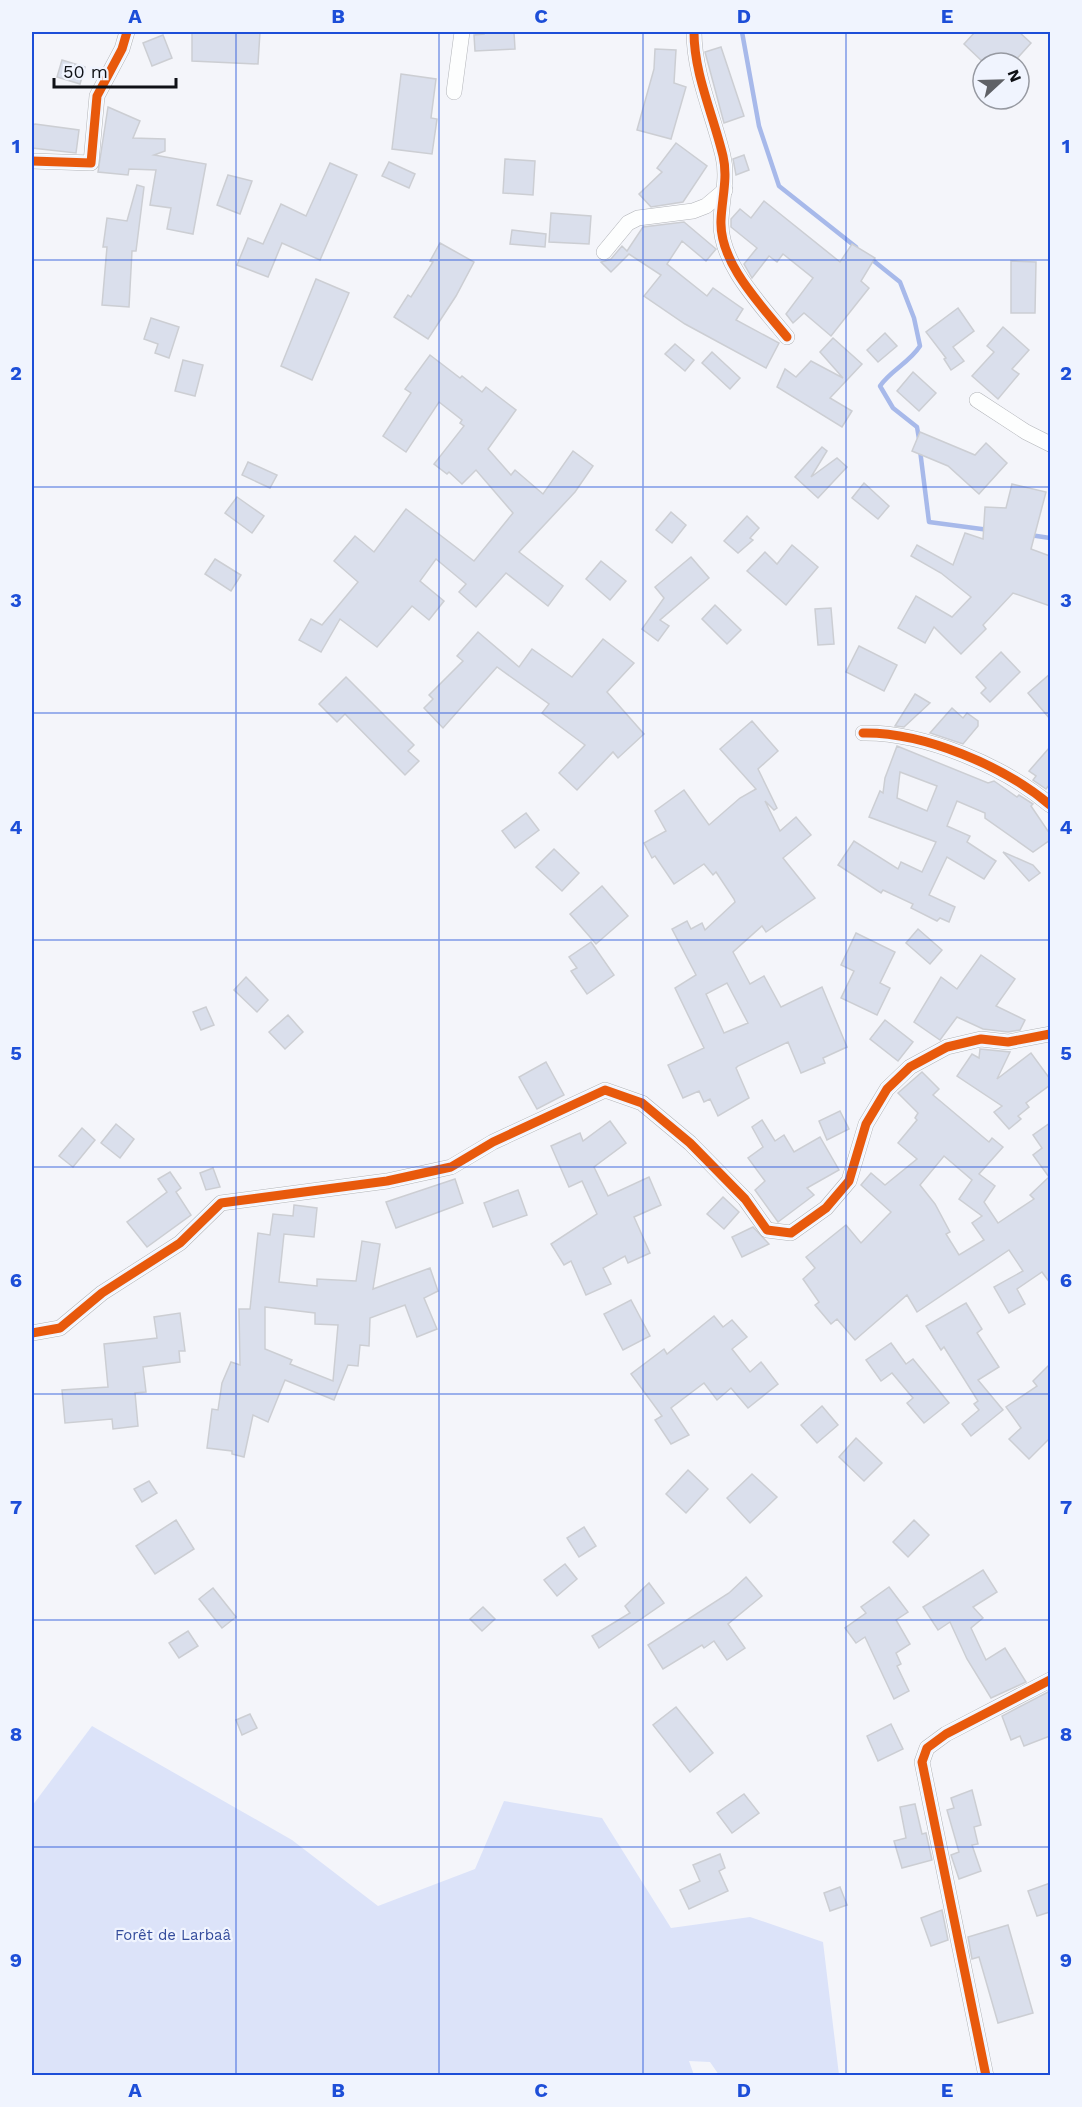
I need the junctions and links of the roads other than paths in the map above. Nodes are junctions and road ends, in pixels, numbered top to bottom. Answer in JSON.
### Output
{"nodes":[{"id":1,"x":127,"y":32,"type":"edge"},
{"id":2,"x":462,"y":32,"type":"edge"},
{"id":3,"x":694,"y":32,"type":"edge"},
{"id":4,"x":454,"y":92,"type":"dead end"},
{"id":5,"x":32,"y":161,"type":"edge"},
{"id":6,"x":725,"y":190,"type":"junction"},
{"id":7,"x":604,"y":252,"type":"dead end"},
{"id":8,"x":787,"y":337,"type":"dead end"},
{"id":9,"x":977,"y":400,"type":"dead end"},
{"id":10,"x":1050,"y":444,"type":"edge"},
{"id":11,"x":863,"y":733,"type":"dead end"},
{"id":12,"x":1050,"y":805,"type":"edge"},
{"id":13,"x":1050,"y":1034,"type":"edge"},
{"id":14,"x":32,"y":1333,"type":"edge"},
{"id":15,"x":1050,"y":1680,"type":"edge"},
{"id":16,"x":986,"y":2076,"type":"edge"}],
"edges":[{"from":1,"to":5,"type":"street"},
{"from":2,"to":4,"type":"street"},
{"from":3,"to":6,"type":"street"},
{"from":6,"to":7,"type":"street"},
{"from":6,"to":8,"type":"street"},
{"from":9,"to":10,"type":"street"},
{"from":11,"to":12,"type":"street"},
{"from":13,"to":14,"type":"street"},
{"from":15,"to":16,"type":"street"}]}
